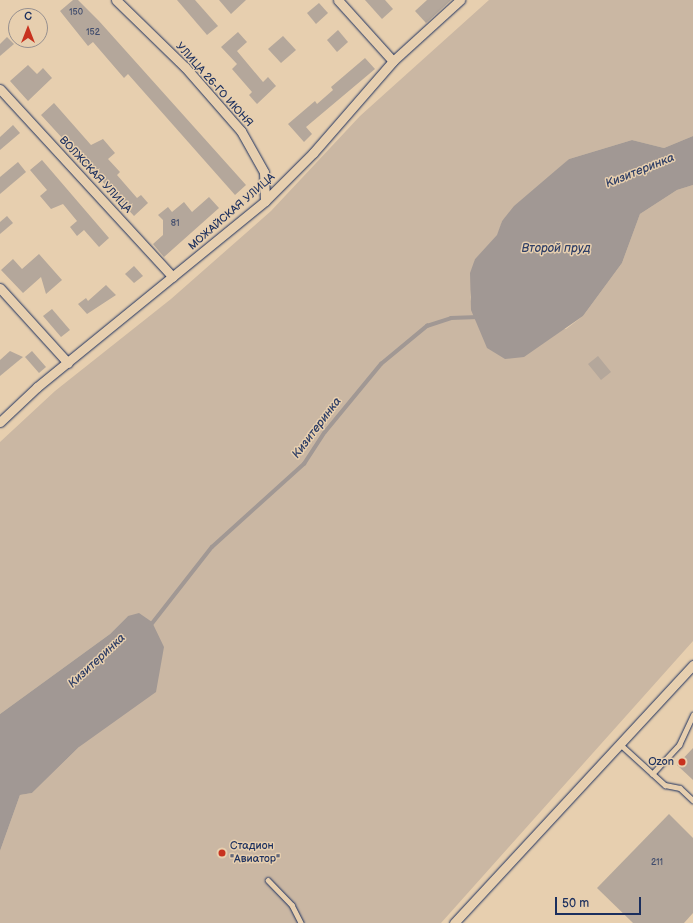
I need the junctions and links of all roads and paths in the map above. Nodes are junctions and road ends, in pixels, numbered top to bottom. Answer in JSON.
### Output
{"nodes":[{"id":1,"x":116,"y":0,"type":"edge"},
{"id":2,"x":338,"y":0,"type":"edge"},
{"id":3,"x":460,"y":0,"type":"edge"},
{"id":4,"x":392,"y":61,"type":"junction"},
{"id":5,"x":0,"y":89,"type":"edge"},
{"id":6,"x":265,"y":201,"type":"junction"},
{"id":7,"x":173,"y":277,"type":"junction"},
{"id":8,"x":0,"y":288,"type":"edge"},
{"id":9,"x":68,"y":363,"type":"junction"},
{"id":10,"x":0,"y":422,"type":"edge"},
{"id":11,"x":693,"y":665,"type":"edge"},
{"id":12,"x":693,"y":715,"type":"edge"},
{"id":13,"x":619,"y":742,"type":"junction"},
{"id":14,"x":652,"y":774,"type":"junction"},
{"id":15,"x":693,"y":800,"type":"edge"},
{"id":16,"x":268,"y":880,"type":"dead end"},
{"id":17,"x":301,"y":923,"type":"edge"},
{"id":18,"x":454,"y":923,"type":"edge"}],
"edges":[{"from":1,"to":6,"type":"street","name":"УЛИЦА 26-ГО ИЮНЯ"},
{"from":2,"to":4,"type":"street"},
{"from":3,"to":4,"type":"street","name":"МОЖАЙСКАЯ УЛИЦА"},
{"from":4,"to":6,"type":"street","name":"МОЖАЙСКАЯ УЛИЦА"},
{"from":5,"to":7,"type":"street","name":"ВОЛЖСКАЯ УЛИЦА"},
{"from":6,"to":7,"type":"street","name":"МОЖАЙСКАЯ УЛИЦА"},
{"from":7,"to":9,"type":"street","name":"МОЖАЙСКАЯ УЛИЦА"},
{"from":8,"to":9,"type":"street"},
{"from":9,"to":10,"type":"street","name":"МОЖАЙСКАЯ УЛИЦА"},
{"from":11,"to":13,"type":"street"},
{"from":12,"to":14,"type":"lane"},
{"from":13,"to":14,"type":"lane"},
{"from":13,"to":18,"type":"street"},
{"from":14,"to":15,"type":"lane"},
{"from":16,"to":17,"type":"lane"}]}
